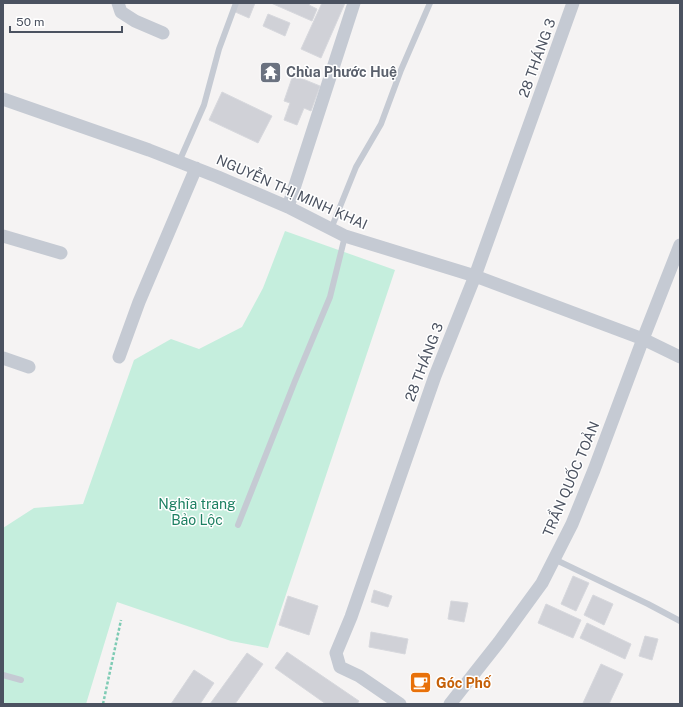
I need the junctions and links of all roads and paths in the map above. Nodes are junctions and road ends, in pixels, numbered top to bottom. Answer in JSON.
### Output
{"nodes":[{"id":1,"x":118,"y":3,"type":"edge"},
{"id":2,"x":236,"y":3,"type":"edge"},
{"id":3,"x":354,"y":3,"type":"edge"},
{"id":4,"x":430,"y":3,"type":"edge"},
{"id":5,"x":574,"y":3,"type":"edge"},
{"id":6,"x":164,"y":33,"type":"dead end"},
{"id":7,"x":3,"y":98,"type":"edge"},
{"id":8,"x":180,"y":162,"type":"junction"},
{"id":9,"x":196,"y":168,"type":"junction"},
{"id":10,"x":288,"y":207,"type":"junction"},
{"id":11,"x":331,"y":229,"type":"junction"},
{"id":12,"x":3,"y":236,"type":"edge"},
{"id":13,"x":345,"y":236,"type":"junction"},
{"id":14,"x":680,"y":245,"type":"edge"},
{"id":15,"x":61,"y":253,"type":"dead end"},
{"id":16,"x":475,"y":276,"type":"junction"},
{"id":17,"x":642,"y":339,"type":"junction"},
{"id":18,"x":119,"y":357,"type":"dead end"},
{"id":19,"x":680,"y":357,"type":"edge"},
{"id":20,"x":3,"y":358,"type":"edge"},
{"id":21,"x":29,"y":367,"type":"dead end"},
{"id":22,"x":238,"y":525,"type":"dead end"},
{"id":23,"x":554,"y":559,"type":"junction"},
{"id":24,"x":121,"y":620,"type":"dead end"},
{"id":25,"x":680,"y":621,"type":"edge"},
{"id":26,"x":3,"y":674,"type":"edge"},
{"id":27,"x":21,"y":680,"type":"dead end"},
{"id":28,"x":103,"y":704,"type":"edge"},
{"id":29,"x":400,"y":704,"type":"edge"},
{"id":30,"x":450,"y":704,"type":"edge"}],
"edges":[{"from":1,"to":6,"type":"street"},
{"from":2,"to":8,"type":"lane"},
{"from":3,"to":10,"type":"street"},
{"from":4,"to":11,"type":"lane"},
{"from":5,"to":16,"type":"street","name":"28 THÁNG 3"},
{"from":7,"to":8,"type":"street","name":"NGUYỄN THỊ MINH KHAI"},
{"from":8,"to":9,"type":"street","name":"NGUYỄN THỊ MINH KHAI"},
{"from":9,"to":10,"type":"street","name":"NGUYỄN THỊ MINH KHAI"},
{"from":9,"to":18,"type":"street"},
{"from":10,"to":11,"type":"street","name":"NGUYỄN THỊ MINH KHAI"},
{"from":11,"to":13,"type":"street","name":"NGUYỄN THỊ MINH KHAI"},
{"from":12,"to":15,"type":"street"},
{"from":13,"to":16,"type":"street","name":"NGUYỄN THỊ MINH KHAI"},
{"from":13,"to":22,"type":"lane"},
{"from":14,"to":17,"type":"street","name":"TRẦN QUỐC TOẢN"},
{"from":16,"to":17,"type":"street","name":"NGUYỄN THỊ MINH KHAI"},
{"from":16,"to":29,"type":"street","name":"28 THÁNG 3"},
{"from":17,"to":19,"type":"street","name":"NGUYỄN THỊ MINH KHAI"},
{"from":17,"to":23,"type":"street","name":"TRẦN QUỐC TOẢN"},
{"from":20,"to":21,"type":"street"},
{"from":23,"to":25,"type":"lane"},
{"from":23,"to":30,"type":"street","name":"TRẦN QUỐC TOẢN"},
{"from":24,"to":28,"type":"path"},
{"from":26,"to":27,"type":"lane"}]}
